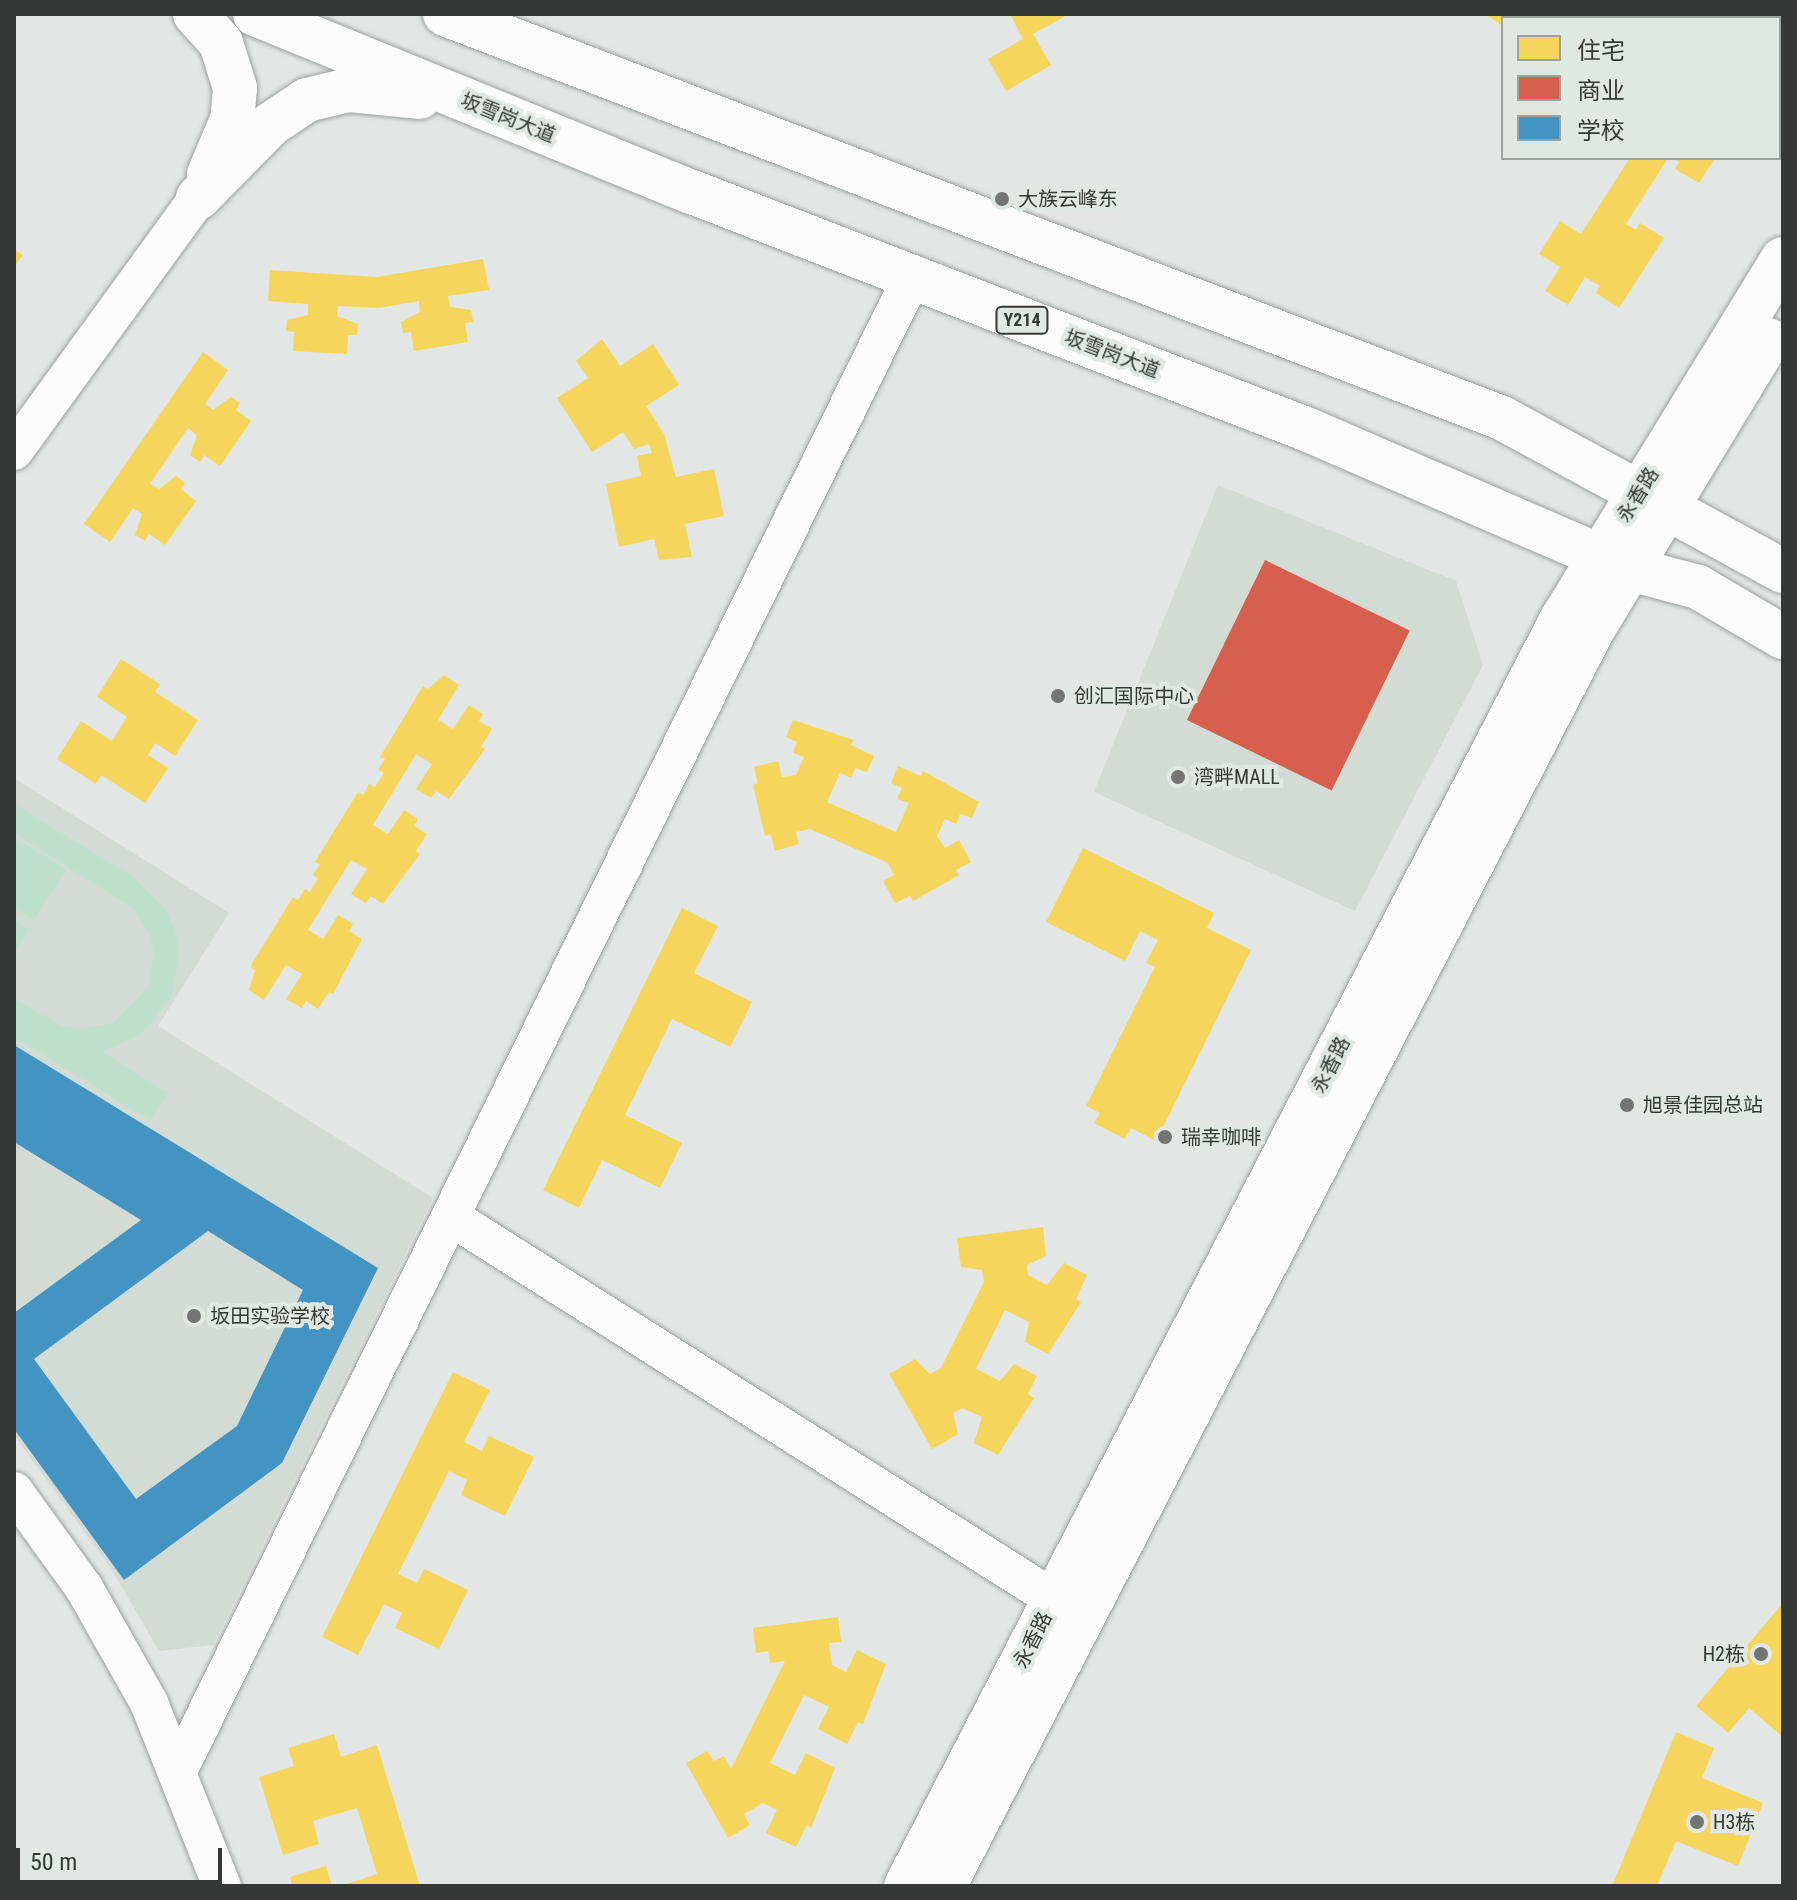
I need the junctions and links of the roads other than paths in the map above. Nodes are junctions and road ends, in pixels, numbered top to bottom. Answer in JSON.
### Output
{"nodes":[{"id":1,"x":195,"y":14,"type":"edge"},
{"id":2,"x":255,"y":14,"type":"edge"},
{"id":3,"x":458,"y":17,"type":"edge"},
{"id":4,"x":478,"y":105,"type":"junction"},
{"id":5,"x":198,"y":198,"type":"junction"},
{"id":6,"x":1783,"y":259,"type":"edge"},
{"id":7,"x":912,"y":277,"type":"junction"},
{"id":8,"x":1783,"y":318,"type":"edge"},
{"id":9,"x":14,"y":451,"type":"edge"},
{"id":10,"x":1654,"y":499,"type":"junction"},
{"id":11,"x":1615,"y":562,"type":"junction"},
{"id":12,"x":1783,"y":571,"type":"edge"},
{"id":13,"x":1783,"y":637,"type":"edge"},
{"id":14,"x":451,"y":1217,"type":"junction"},
{"id":15,"x":14,"y":1491,"type":"edge"},
{"id":16,"x":1054,"y":1599,"type":"junction"},
{"id":17,"x":179,"y":1769,"type":"junction"},
{"id":18,"x":222,"y":1886,"type":"edge"},
{"id":19,"x":906,"y":1886,"type":"edge"},
{"id":20,"x":944,"y":1886,"type":"edge"}],
"edges":[{"from":1,"to":5,"type":"main road"},
{"from":2,"to":4,"type":"main road","name":"坂雪岗大道","number":"Y214"},
{"from":3,"to":10,"type":"main road"},
{"from":4,"to":5,"type":"main road"},
{"from":4,"to":7,"type":"main road","name":"坂雪岗大道","number":"Y214"},
{"from":5,"to":9,"type":"street"},
{"from":6,"to":10,"type":"main road","name":"永香路"},
{"from":7,"to":11,"type":"main road","name":"坂雪岗大道","number":"Y214"},
{"from":7,"to":14,"type":"street"},
{"from":8,"to":10,"type":"main road","name":"永香路"},
{"from":10,"to":11,"type":"main road","name":"永香路"},
{"from":10,"to":12,"type":"main road"},
{"from":11,"to":13,"type":"main road","name":"坂雪岗大道","number":"Y214"},
{"from":11,"to":16,"type":"main road","name":"永香路"},
{"from":11,"to":20,"type":"main road","name":"永香路"},
{"from":14,"to":16,"type":"street"},
{"from":14,"to":17,"type":"street"},
{"from":15,"to":17,"type":"street"},
{"from":16,"to":19,"type":"main road","name":"永香路"},
{"from":17,"to":18,"type":"street"}]}
